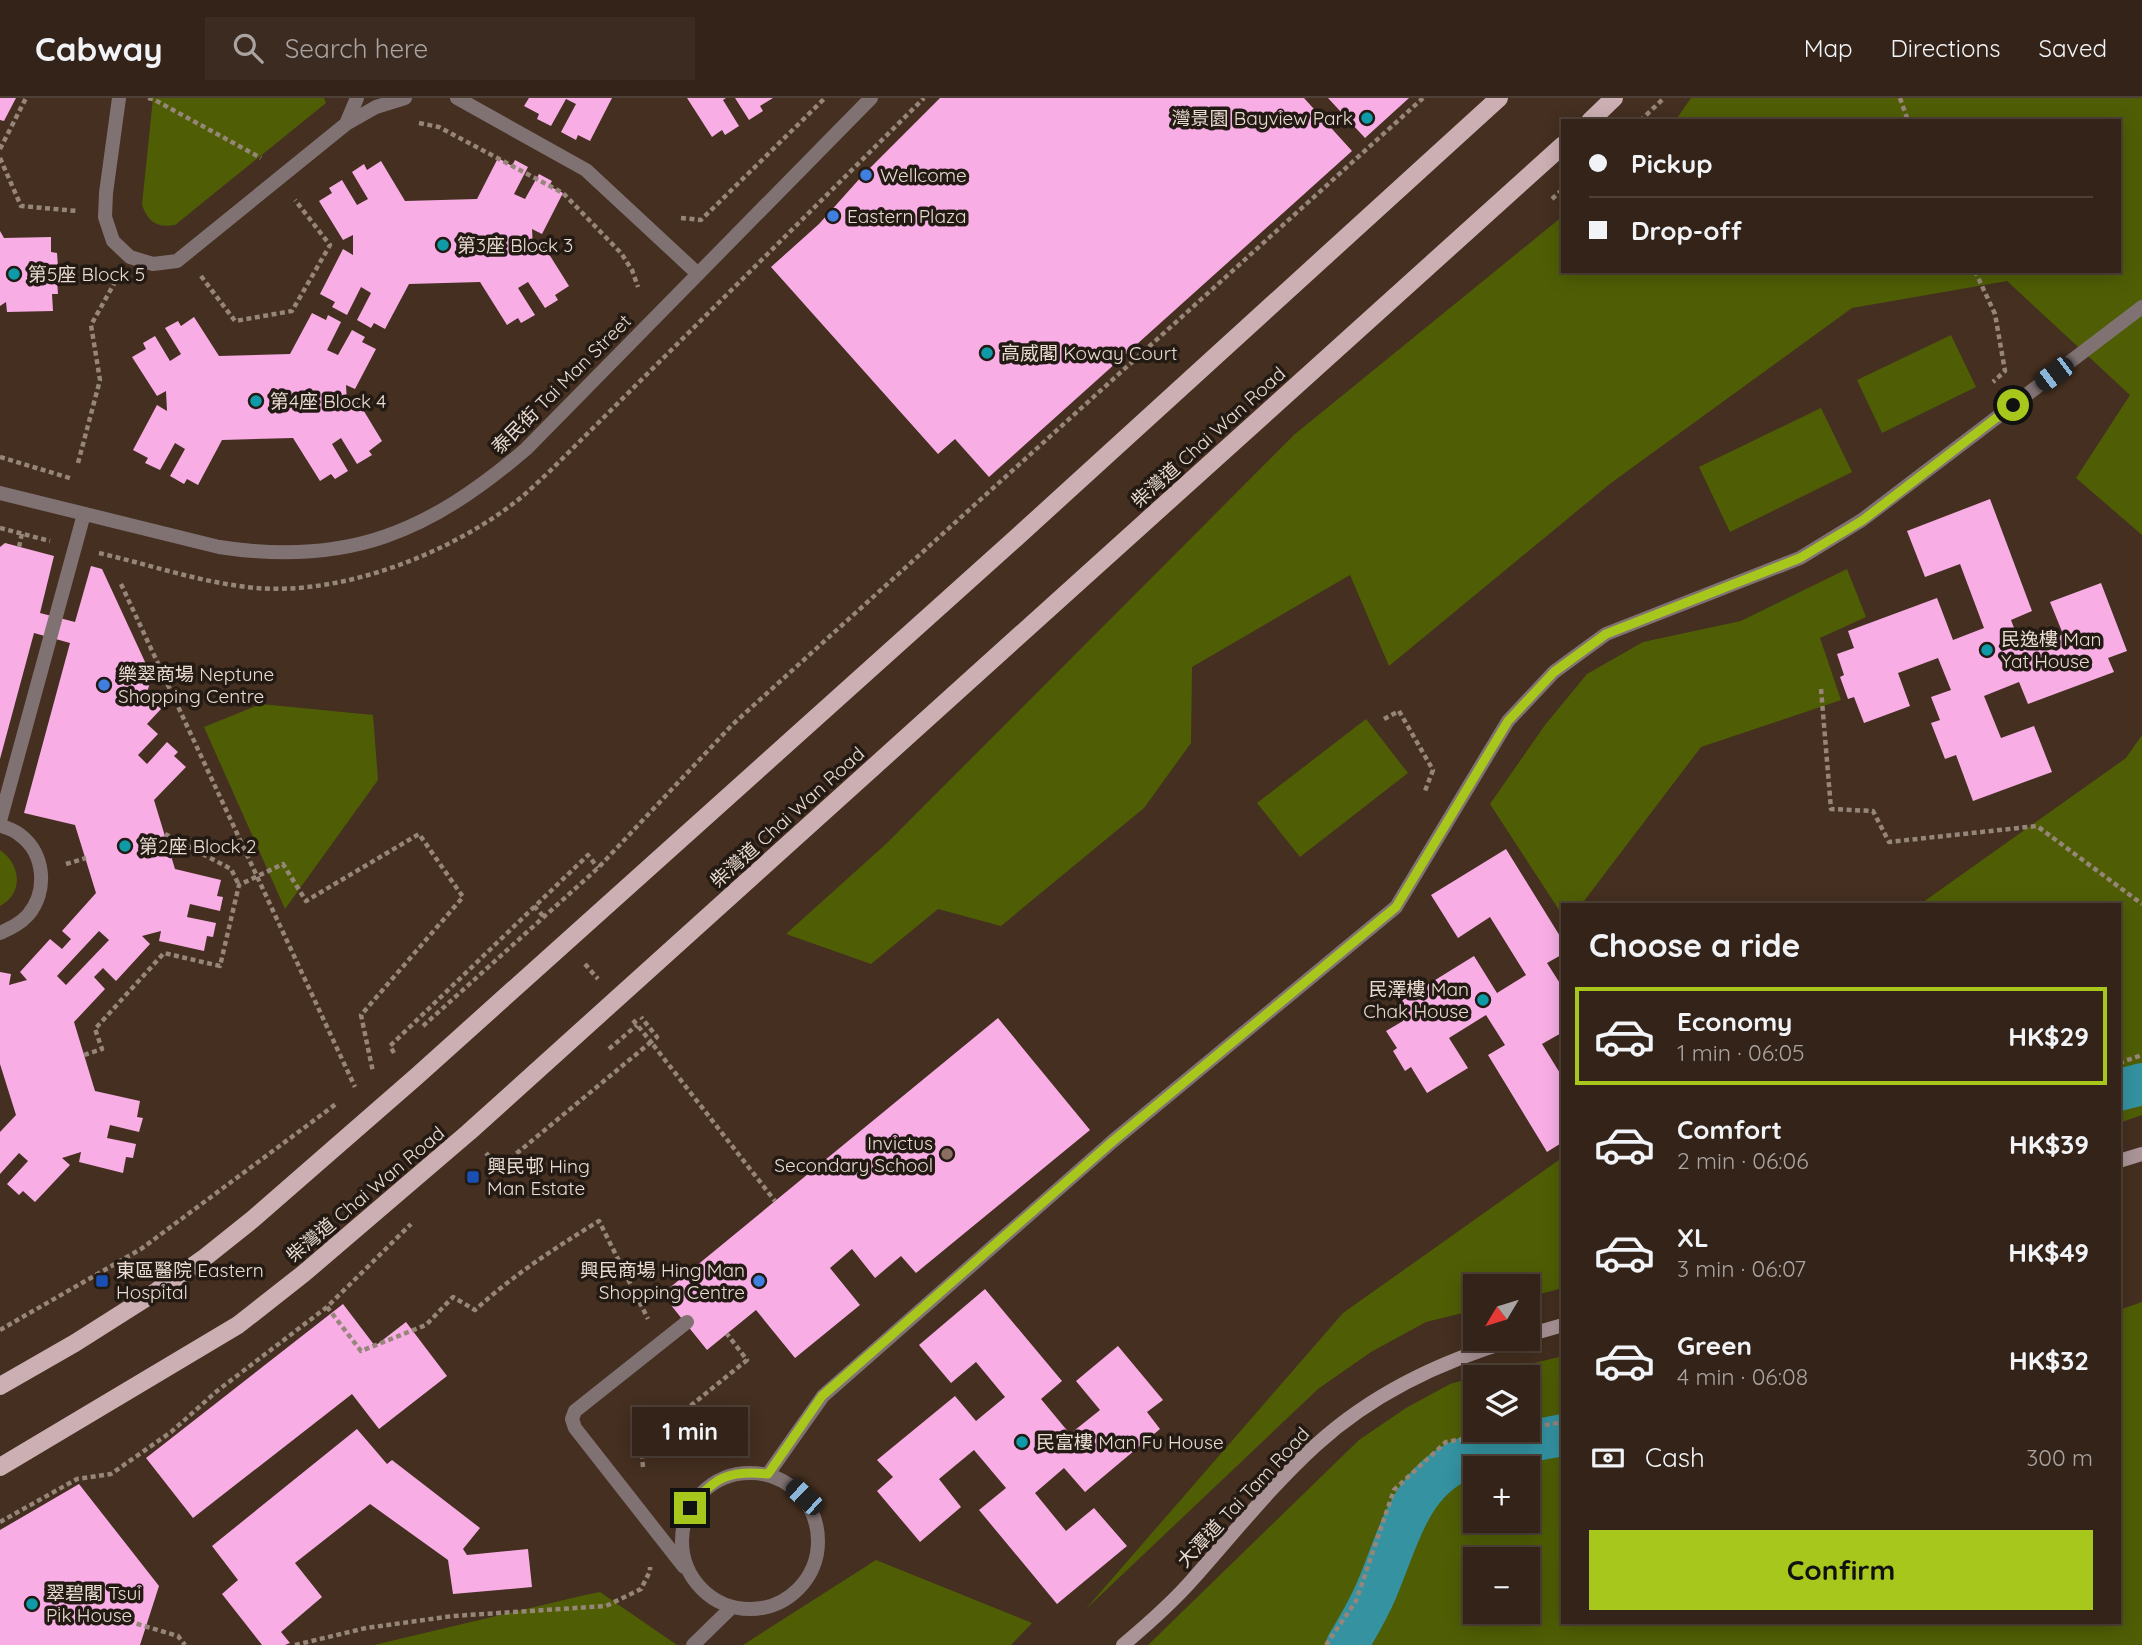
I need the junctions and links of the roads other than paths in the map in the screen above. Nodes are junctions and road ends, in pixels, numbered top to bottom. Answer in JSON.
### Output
{"nodes":[{"id":1,"x":119,"y":98,"type":"edge"},
{"id":2,"x":357,"y":98,"type":"edge"},
{"id":3,"x":405,"y":98,"type":"edge"},
{"id":4,"x":444,"y":98,"type":"edge"},
{"id":5,"x":872,"y":98,"type":"edge"},
{"id":6,"x":1499,"y":98,"type":"edge"},
{"id":7,"x":1614,"y":98,"type":"edge"},
{"id":8,"x":463,"y":101,"type":"edge"},
{"id":9,"x":1592,"y":119,"type":"edge"},
{"id":10,"x":346,"y":124,"type":"junction"},
{"id":11,"x":1561,"y":147,"type":"edge"},
{"id":12,"x":698,"y":274,"type":"junction"},
{"id":13,"x":2142,"y":307,"type":"edge"},
{"id":14,"x":0,"y":494,"type":"edge"},
{"id":15,"x":84,"y":514,"type":"junction"},
{"id":16,"x":0,"y":823,"type":"edge"},
{"id":17,"x":0,"y":933,"type":"edge"},
{"id":18,"x":2142,"y":1154,"type":"edge"},
{"id":19,"x":2121,"y":1160,"type":"edge"},
{"id":20,"x":687,"y":1322,"type":"dead end"},
{"id":21,"x":1561,"y":1326,"type":"edge"},
{"id":22,"x":1540,"y":1332,"type":"edge"},
{"id":23,"x":1476,"y":1351,"type":"edge"},
{"id":24,"x":0,"y":1386,"type":"edge"},
{"id":25,"x":0,"y":1467,"type":"edge"},
{"id":26,"x":768,"y":1474,"type":"junction"},
{"id":27,"x":691,"y":1575,"type":"junction"},
{"id":28,"x":732,"y":1607,"type":"junction"},
{"id":29,"x":693,"y":1645,"type":"edge"},
{"id":30,"x":1124,"y":1645,"type":"edge"}],
"edges":[{"from":1,"to":10,"type":"street"},
{"from":2,"to":10,"type":"street"},
{"from":3,"to":10,"type":"street"},
{"from":4,"to":8,"type":"street"},
{"from":5,"to":12,"type":"street","name":"泰民街 Tai Man Street"},
{"from":6,"to":24,"type":"main road"},
{"from":7,"to":9,"type":"main road"},
{"from":8,"to":12,"type":"street"},
{"from":11,"to":25,"type":"main road","name":"柴灣道 Chai Wan Road"},
{"from":12,"to":15,"type":"street","name":"泰民街 Tai Man Street"},
{"from":13,"to":26,"type":"street"},
{"from":14,"to":15,"type":"street","name":"泰民街 Tai Man Street"},
{"from":15,"to":16,"type":"street"},
{"from":16,"to":17,"type":"street"},
{"from":18,"to":19,"type":"main road"},
{"from":20,"to":27,"type":"street"},
{"from":21,"to":22,"type":"main road"},
{"from":23,"to":30,"type":"main road","name":"大潭道 Tai Tam Road"},
{"from":26,"to":27,"type":"street"},
{"from":26,"to":28,"type":"street"},
{"from":27,"to":28,"type":"street"},
{"from":28,"to":29,"type":"street"}]}
